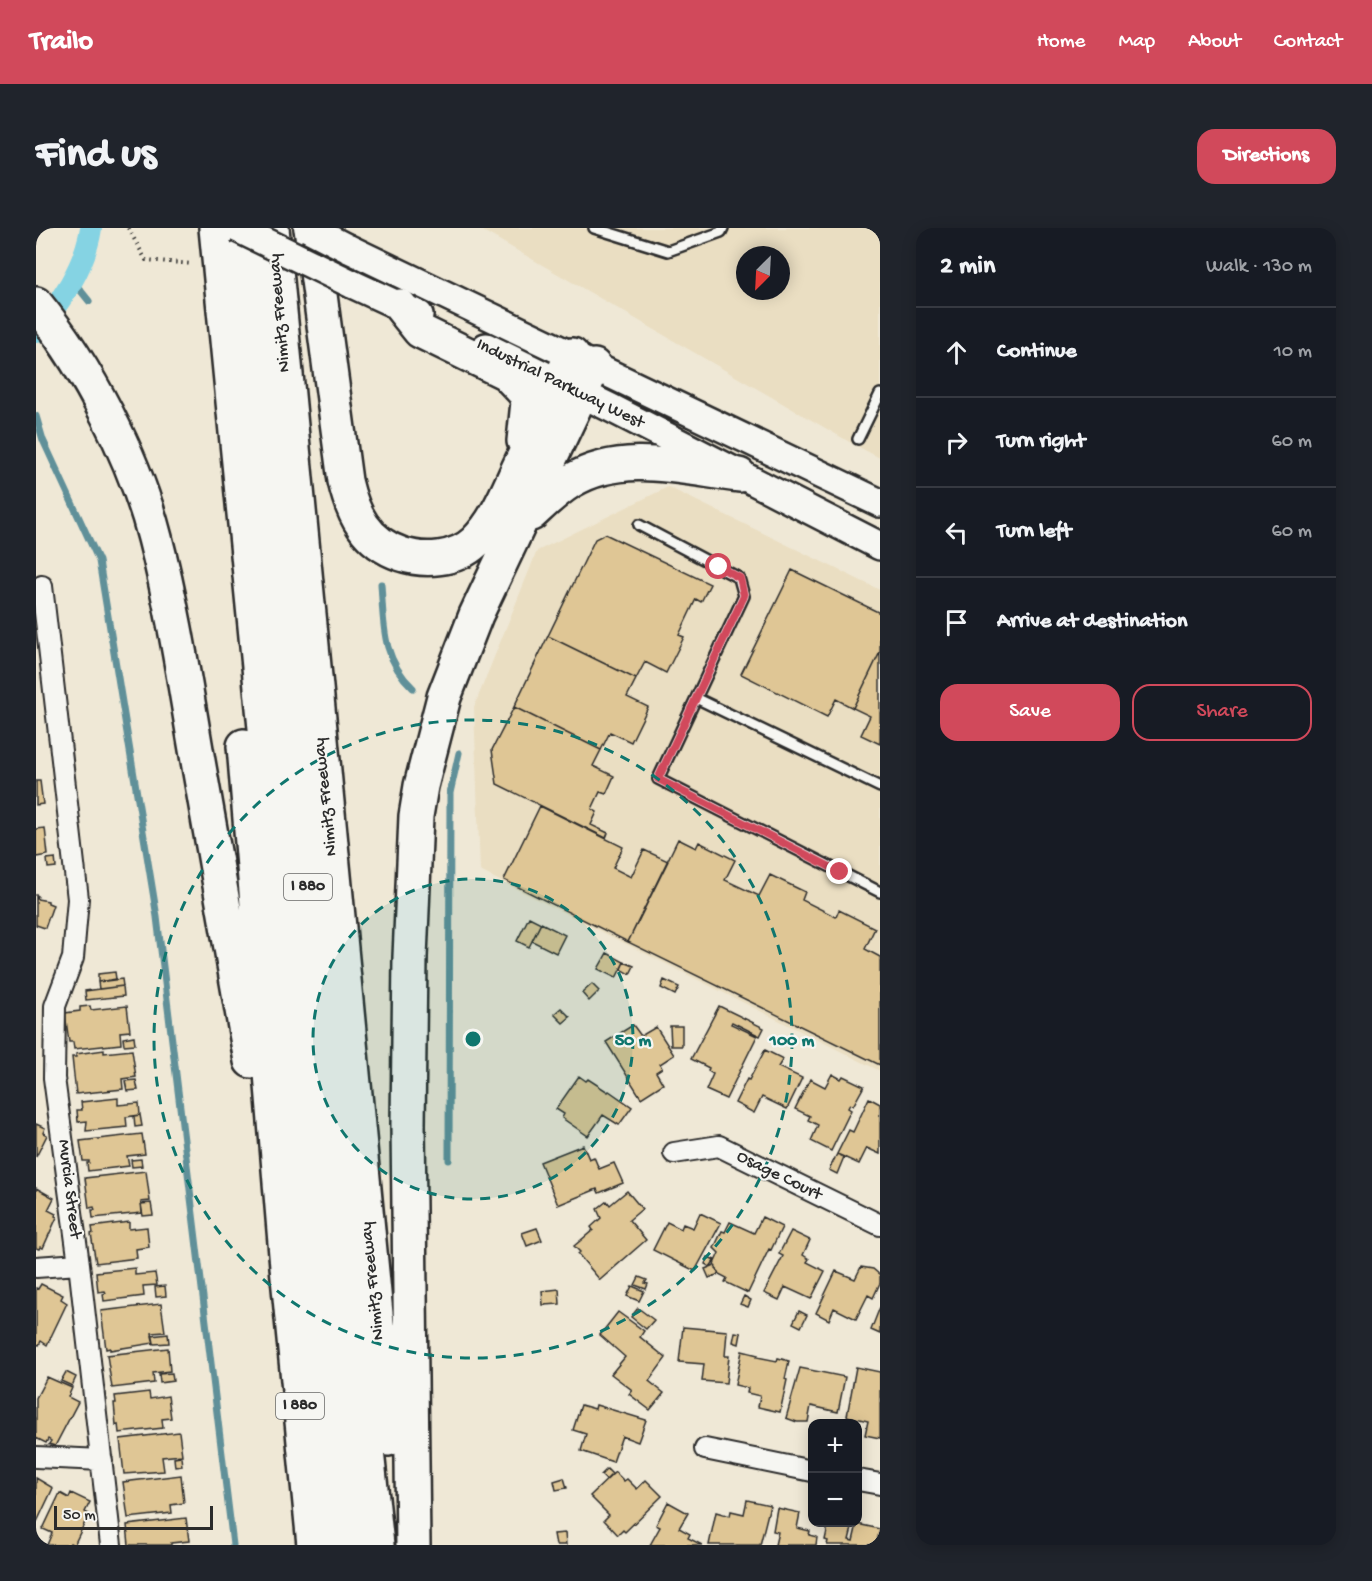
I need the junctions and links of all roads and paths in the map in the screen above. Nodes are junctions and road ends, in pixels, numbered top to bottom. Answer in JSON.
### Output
{"nodes":[{"id":1,"x":128,"y":228,"type":"edge"},
{"id":2,"x":193,"y":228,"type":"edge"},
{"id":3,"x":216,"y":228,"type":"edge"},
{"id":4,"x":237,"y":228,"type":"edge"},
{"id":5,"x":246,"y":228,"type":"edge"},
{"id":6,"x":272,"y":228,"type":"edge"},
{"id":7,"x":309,"y":228,"type":"edge"},
{"id":8,"x":594,"y":228,"type":"edge"},
{"id":9,"x":723,"y":228,"type":"edge"},
{"id":10,"x":197,"y":264,"type":"junction"},
{"id":11,"x":36,"y":304,"type":"edge"},
{"id":12,"x":400,"y":306,"type":"junction"},
{"id":13,"x":577,"y":374,"type":"junction"},
{"id":14,"x":880,"y":394,"type":"edge"},
{"id":15,"x":858,"y":439,"type":"dead end"},
{"id":16,"x":522,"y":461,"type":"junction"},
{"id":17,"x":739,"y":475,"type":"junction"},
{"id":18,"x":880,"y":503,"type":"edge"},
{"id":19,"x":521,"y":523,"type":"junction"},
{"id":20,"x":639,"y":525,"type":"dead end"},
{"id":21,"x":880,"y":546,"type":"edge"},
{"id":22,"x":42,"y":586,"type":"dead end"},
{"id":23,"x":696,"y":698,"type":"junction"},
{"id":24,"x":880,"y":787,"type":"edge"},
{"id":25,"x":880,"y":892,"type":"edge"},
{"id":26,"x":45,"y":1077,"type":"edge"},
{"id":27,"x":674,"y":1153,"type":"dead end"},
{"id":28,"x":880,"y":1225,"type":"edge"},
{"id":29,"x":79,"y":1264,"type":"junction"},
{"id":30,"x":36,"y":1267,"type":"edge"},
{"id":31,"x":287,"y":1267,"type":"junction"},
{"id":32,"x":705,"y":1449,"type":"dead end"},
{"id":33,"x":36,"y":1457,"type":"edge"},
{"id":34,"x":102,"y":1460,"type":"junction"},
{"id":35,"x":808,"y":1470,"type":"edge"},
{"id":36,"x":862,"y":1481,"type":"edge"},
{"id":37,"x":880,"y":1484,"type":"edge"},
{"id":38,"x":111,"y":1545,"type":"edge"},
{"id":39,"x":314,"y":1545,"type":"edge"},
{"id":40,"x":345,"y":1545,"type":"edge"},
{"id":41,"x":377,"y":1545,"type":"edge"},
{"id":42,"x":399,"y":1545,"type":"edge"},
{"id":43,"x":413,"y":1545,"type":"edge"}],
"edges":[{"from":1,"to":10,"type":"path"},
{"from":2,"to":10,"type":"highway","number":"I 880"},
{"from":3,"to":40,"type":"highway","number":"I 880"},
{"from":4,"to":12,"type":"main road","name":"Industrial Parkway West","bridge":true},
{"from":5,"to":41,"type":"highway","number":"I 880"},
{"from":6,"to":42,"type":"highway","name":"Nimitz Freeway","number":"I 880"},
{"from":7,"to":13,"type":"main road","name":"Industrial Parkway West","bridge":true},
{"from":7,"to":16,"type":"highway"},
{"from":8,"to":9,"type":"lane"},
{"from":10,"to":31,"type":"highway","number":"I 880"},
{"from":11,"to":31,"type":"highway"},
{"from":12,"to":13,"type":"main road","name":"Industrial Parkway West"},
{"from":12,"to":16,"type":"highway"},
{"from":13,"to":16,"type":"highway"},
{"from":13,"to":17,"type":"main road","name":"Industrial Parkway West"},
{"from":13,"to":18,"type":"main road","name":"Industrial Parkway West"},
{"from":13,"to":19,"type":"highway"},
{"from":14,"to":15,"type":"lane"},
{"from":17,"to":19,"type":"highway"},
{"from":17,"to":21,"type":"main road","name":"Industrial Parkway West"},
{"from":19,"to":43,"type":"highway"},
{"from":20,"to":23,"type":"lane"},
{"from":22,"to":26,"type":"street","name":"Murcia Street"},
{"from":23,"to":24,"type":"lane"},
{"from":23,"to":25,"type":"lane"},
{"from":26,"to":29,"type":"street","name":"Murcia Street"},
{"from":27,"to":28,"type":"street","name":"Osage Court"},
{"from":29,"to":30,"type":"street"},
{"from":29,"to":34,"type":"street","name":"Murcia Street"},
{"from":31,"to":39,"type":"highway","number":"I 880"},
{"from":32,"to":35,"type":"street"},
{"from":33,"to":34,"type":"street"},
{"from":34,"to":38,"type":"street","name":"Murcia Street"},
{"from":36,"to":37,"type":"street"}]}
